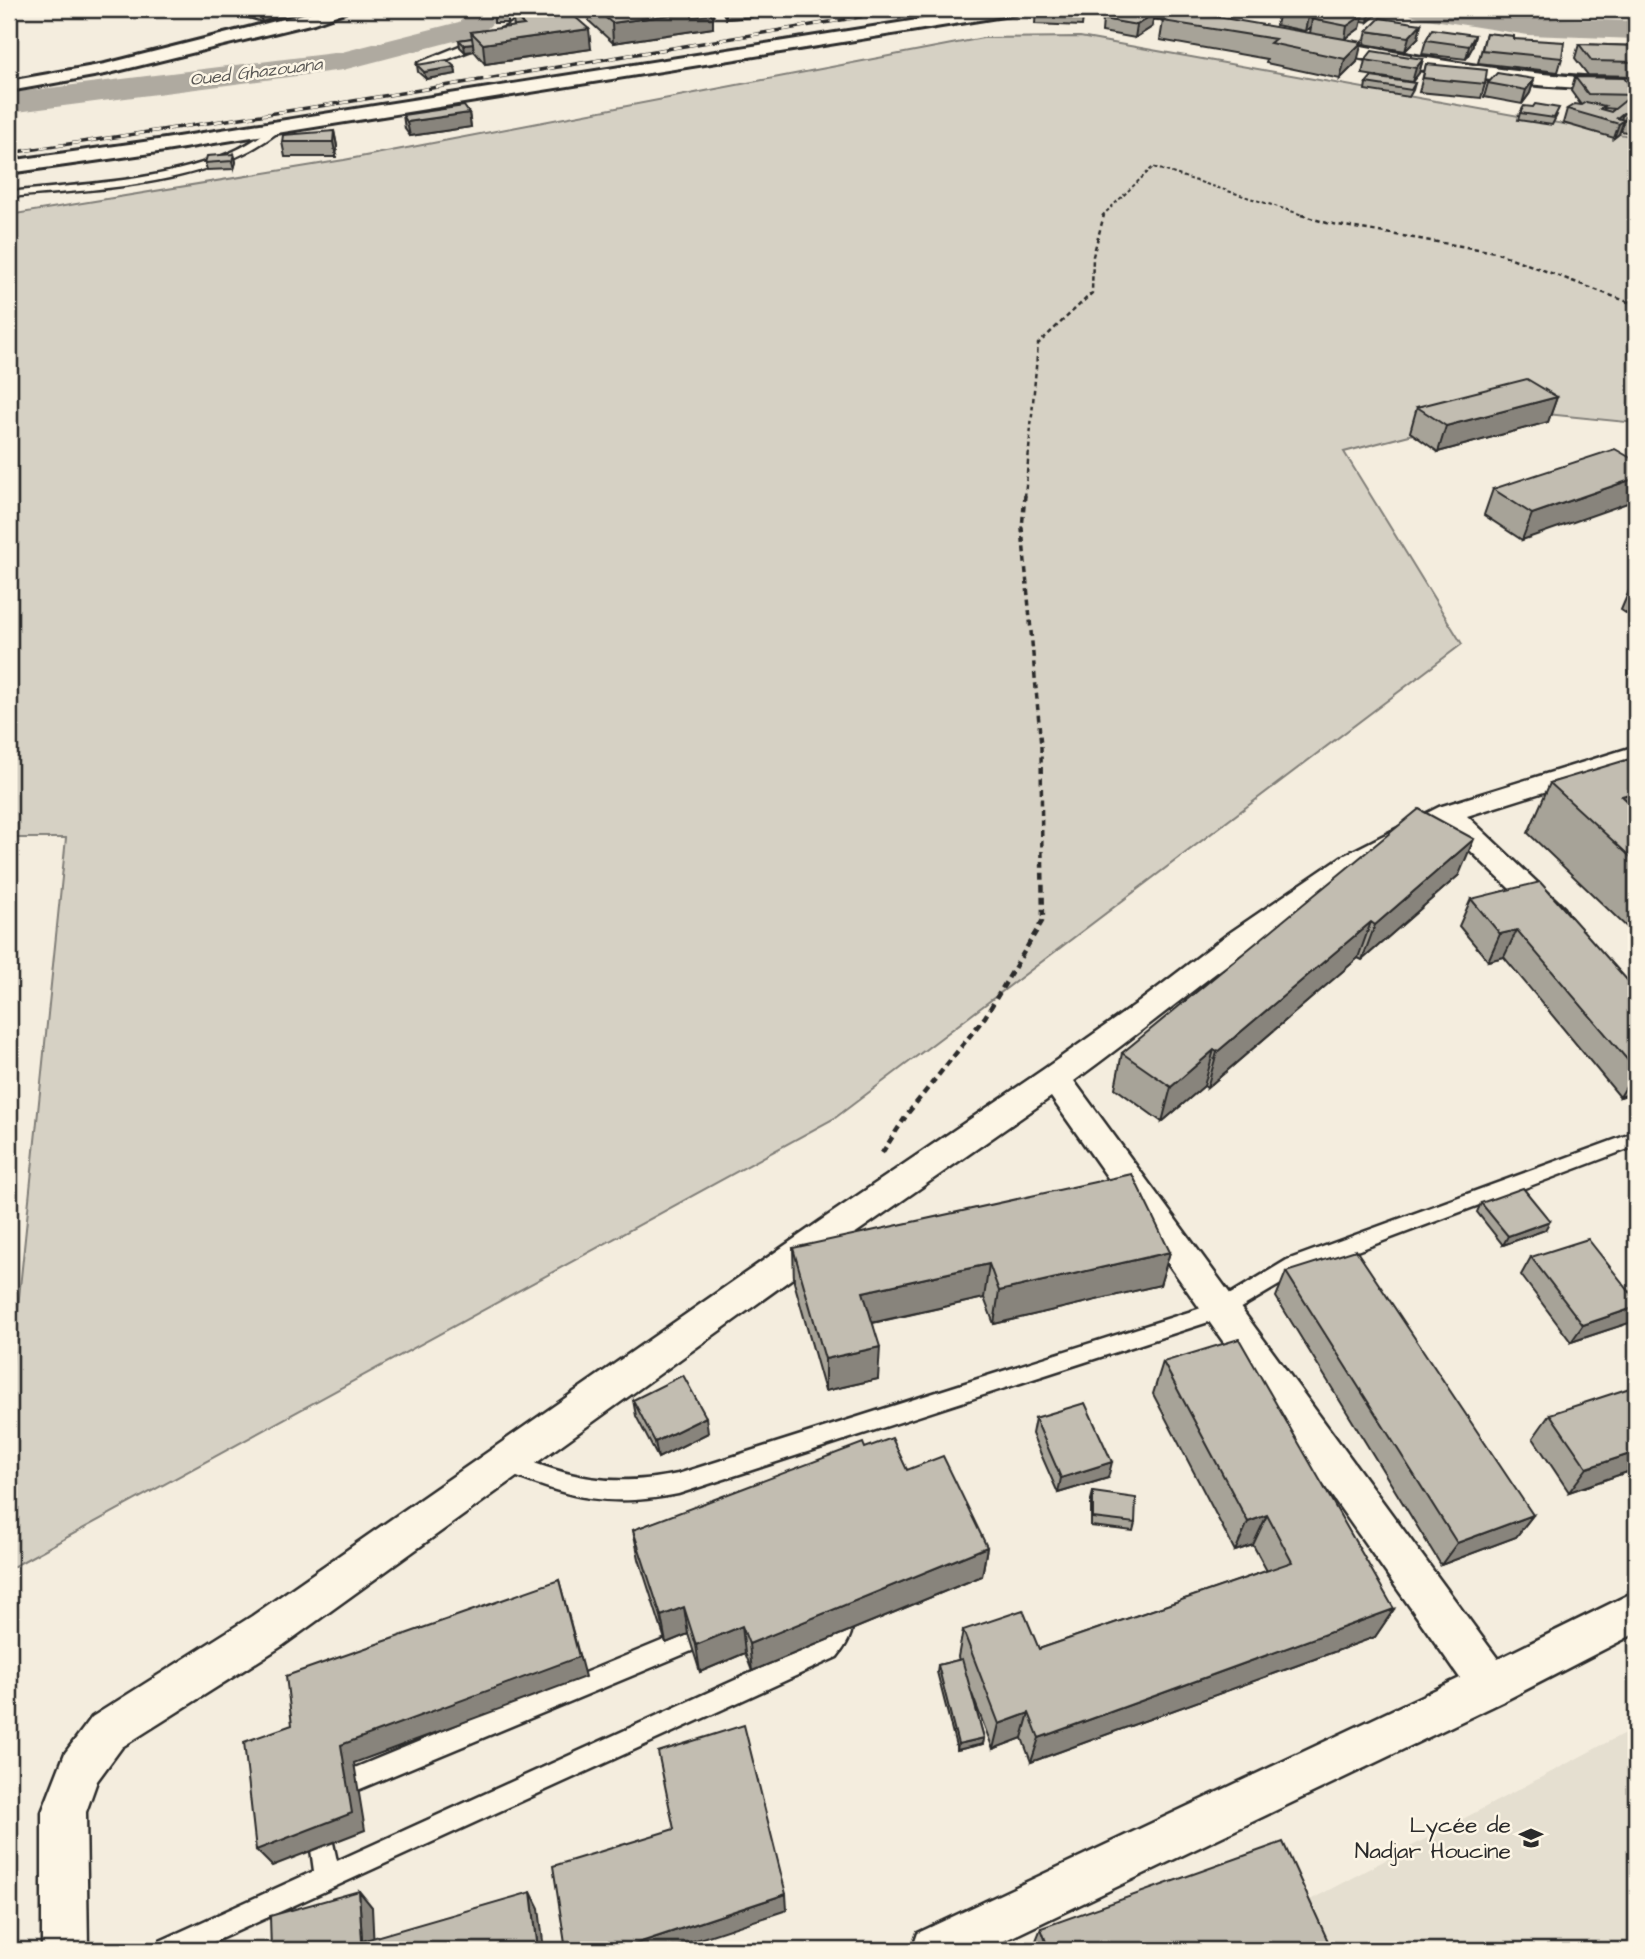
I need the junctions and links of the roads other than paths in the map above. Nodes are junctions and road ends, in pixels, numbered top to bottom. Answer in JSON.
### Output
{"nodes":[{"id":1,"x":339,"y":9,"type":"edge"},
{"id":2,"x":521,"y":9,"type":"edge"},
{"id":3,"x":1016,"y":9,"type":"edge"},
{"id":4,"x":1115,"y":9,"type":"edge"},
{"id":5,"x":976,"y":11,"type":"edge"},
{"id":6,"x":1236,"y":27,"type":"edge"},
{"id":7,"x":1289,"y":37,"type":"edge"},
{"id":8,"x":425,"y":63,"type":"edge"},
{"id":9,"x":1636,"y":84,"type":"edge"},
{"id":10,"x":9,"y":86,"type":"edge"},
{"id":11,"x":281,"y":126,"type":"junction"},
{"id":12,"x":9,"y":167,"type":"edge"},
{"id":13,"x":9,"y":195,"type":"edge"},
{"id":14,"x":1636,"y":754,"type":"edge"},
{"id":15,"x":1448,"y":813,"type":"junction"},
{"id":16,"x":1577,"y":937,"type":"edge"},
{"id":17,"x":1055,"y":1078,"type":"junction"},
{"id":18,"x":1636,"y":1139,"type":"edge"},
{"id":19,"x":1220,"y":1310,"type":"junction"},
{"id":20,"x":507,"y":1463,"type":"junction"},
{"id":21,"x":830,"y":1597,"type":"edge"},
{"id":22,"x":1636,"y":1611,"type":"edge"},
{"id":23,"x":725,"y":1625,"type":"edge"},
{"id":24,"x":1491,"y":1685,"type":"junction"},
{"id":25,"x":327,"y":1878,"type":"junction"},
{"id":26,"x":65,"y":1950,"type":"edge"},
{"id":27,"x":169,"y":1950,"type":"edge"},
{"id":28,"x":935,"y":1950,"type":"edge"}],
"edges":[{"from":1,"to":10,"type":"main road"},
{"from":2,"to":8,"type":"street"},
{"from":3,"to":5,"type":"main road"},
{"from":4,"to":6,"type":"main road"},
{"from":5,"to":11,"type":"main road"},
{"from":7,"to":9,"type":"main road"},
{"from":11,"to":12,"type":"main road"},
{"from":11,"to":13,"type":"lane"},
{"from":14,"to":15,"type":"street"},
{"from":15,"to":16,"type":"street"},
{"from":15,"to":17,"type":"street"},
{"from":17,"to":19,"type":"street"},
{"from":17,"to":20,"type":"street"},
{"from":18,"to":19,"type":"lane"},
{"from":19,"to":20,"type":"lane"},
{"from":19,"to":24,"type":"street"},
{"from":20,"to":26,"type":"street"},
{"from":21,"to":25,"type":"lane"},
{"from":22,"to":24,"type":"street"},
{"from":23,"to":25,"type":"lane"},
{"from":24,"to":28,"type":"street"},
{"from":25,"to":27,"type":"lane"}]}
